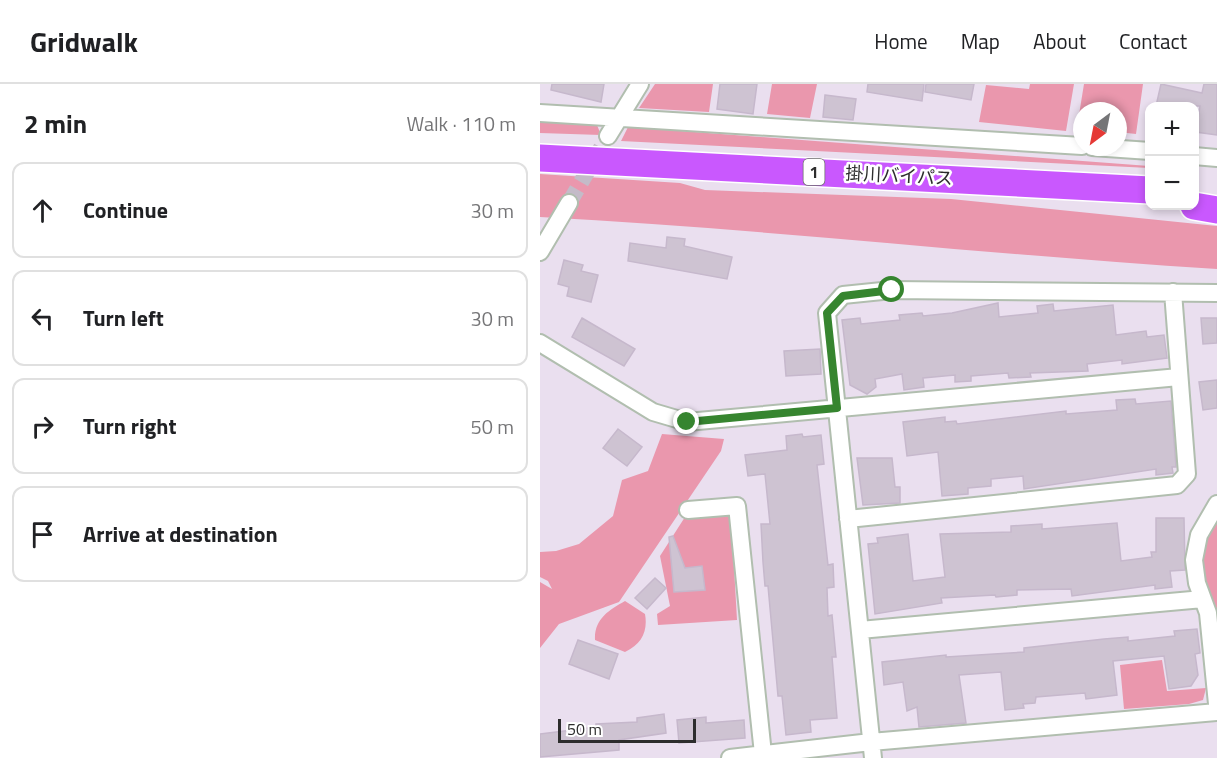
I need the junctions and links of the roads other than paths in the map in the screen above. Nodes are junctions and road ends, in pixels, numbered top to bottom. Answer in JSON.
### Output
{"nodes":[{"id":1,"x":640,"y":84,"type":"edge"},
{"id":2,"x":540,"y":113,"type":"edge"},
{"id":3,"x":620,"y":117,"type":"junction"},
{"id":4,"x":608,"y":136,"type":"tunnel mouth"},
{"id":5,"x":1073,"y":145,"type":"edge"},
{"id":6,"x":1127,"y":149,"type":"edge"},
{"id":7,"x":1145,"y":151,"type":"edge"},
{"id":8,"x":1199,"y":156,"type":"edge"},
{"id":9,"x":540,"y":158,"type":"edge"},
{"id":10,"x":1217,"y":158,"type":"edge"},
{"id":11,"x":1088,"y":186,"type":"junction"},
{"id":12,"x":1145,"y":190,"type":"edge"},
{"id":13,"x":1199,"y":194,"type":"edge"},
{"id":14,"x":1217,"y":195,"type":"edge"},
{"id":15,"x":1145,"y":196,"type":"edge"},
{"id":16,"x":569,"y":203,"type":"tunnel mouth"},
{"id":17,"x":1199,"y":207,"type":"edge"},
{"id":18,"x":1217,"y":210,"type":"edge"},
{"id":19,"x":540,"y":252,"type":"edge"},
{"id":20,"x":1173,"y":292,"type":"junction"},
{"id":21,"x":1217,"y":292,"type":"edge"},
{"id":22,"x":540,"y":343,"type":"edge"},
{"id":23,"x":1179,"y":377,"type":"junction"},
{"id":24,"x":837,"y":408,"type":"junction"},
{"id":25,"x":1217,"y":504,"type":"edge"},
{"id":26,"x":688,"y":510,"type":"dead end"},
{"id":27,"x":848,"y":519,"type":"junction"},
{"id":28,"x":1203,"y":600,"type":"junction"},
{"id":29,"x":860,"y":630,"type":"junction"},
{"id":30,"x":1217,"y":704,"type":"edge"},
{"id":31,"x":1217,"y":712,"type":"edge"},
{"id":32,"x":872,"y":750,"type":"edge"},
{"id":33,"x":763,"y":754,"type":"junction"},
{"id":34,"x":730,"y":758,"type":"edge"}],
"edges":[{"from":1,"to":3,"type":"street"},
{"from":2,"to":3,"type":"street"},
{"from":3,"to":4,"type":"street"},
{"from":3,"to":5,"type":"street"},
{"from":6,"to":7,"type":"street"},
{"from":8,"to":10,"type":"street"},
{"from":9,"to":11,"type":"highway","name":"掛川バイパス","number":"1"},
{"from":11,"to":12,"type":"highway","name":"掛川バイパス","number":"1"},
{"from":11,"to":15,"type":"highway"},
{"from":13,"to":14,"type":"highway"},
{"from":16,"to":19,"type":"street"},
{"from":17,"to":18,"type":"highway"},
{"from":20,"to":21,"type":"street"},
{"from":20,"to":23,"type":"street"},
{"from":20,"to":24,"type":"street"},
{"from":22,"to":24,"type":"street"},
{"from":23,"to":24,"type":"street"},
{"from":23,"to":27,"type":"street"},
{"from":24,"to":27,"type":"street"},
{"from":25,"to":28,"type":"street"},
{"from":26,"to":33,"type":"street"},
{"from":27,"to":29,"type":"street"},
{"from":28,"to":29,"type":"street"},
{"from":28,"to":30,"type":"street"},
{"from":29,"to":32,"type":"street"},
{"from":31,"to":32,"type":"street"},
{"from":32,"to":33,"type":"street"},
{"from":33,"to":34,"type":"street"}]}
